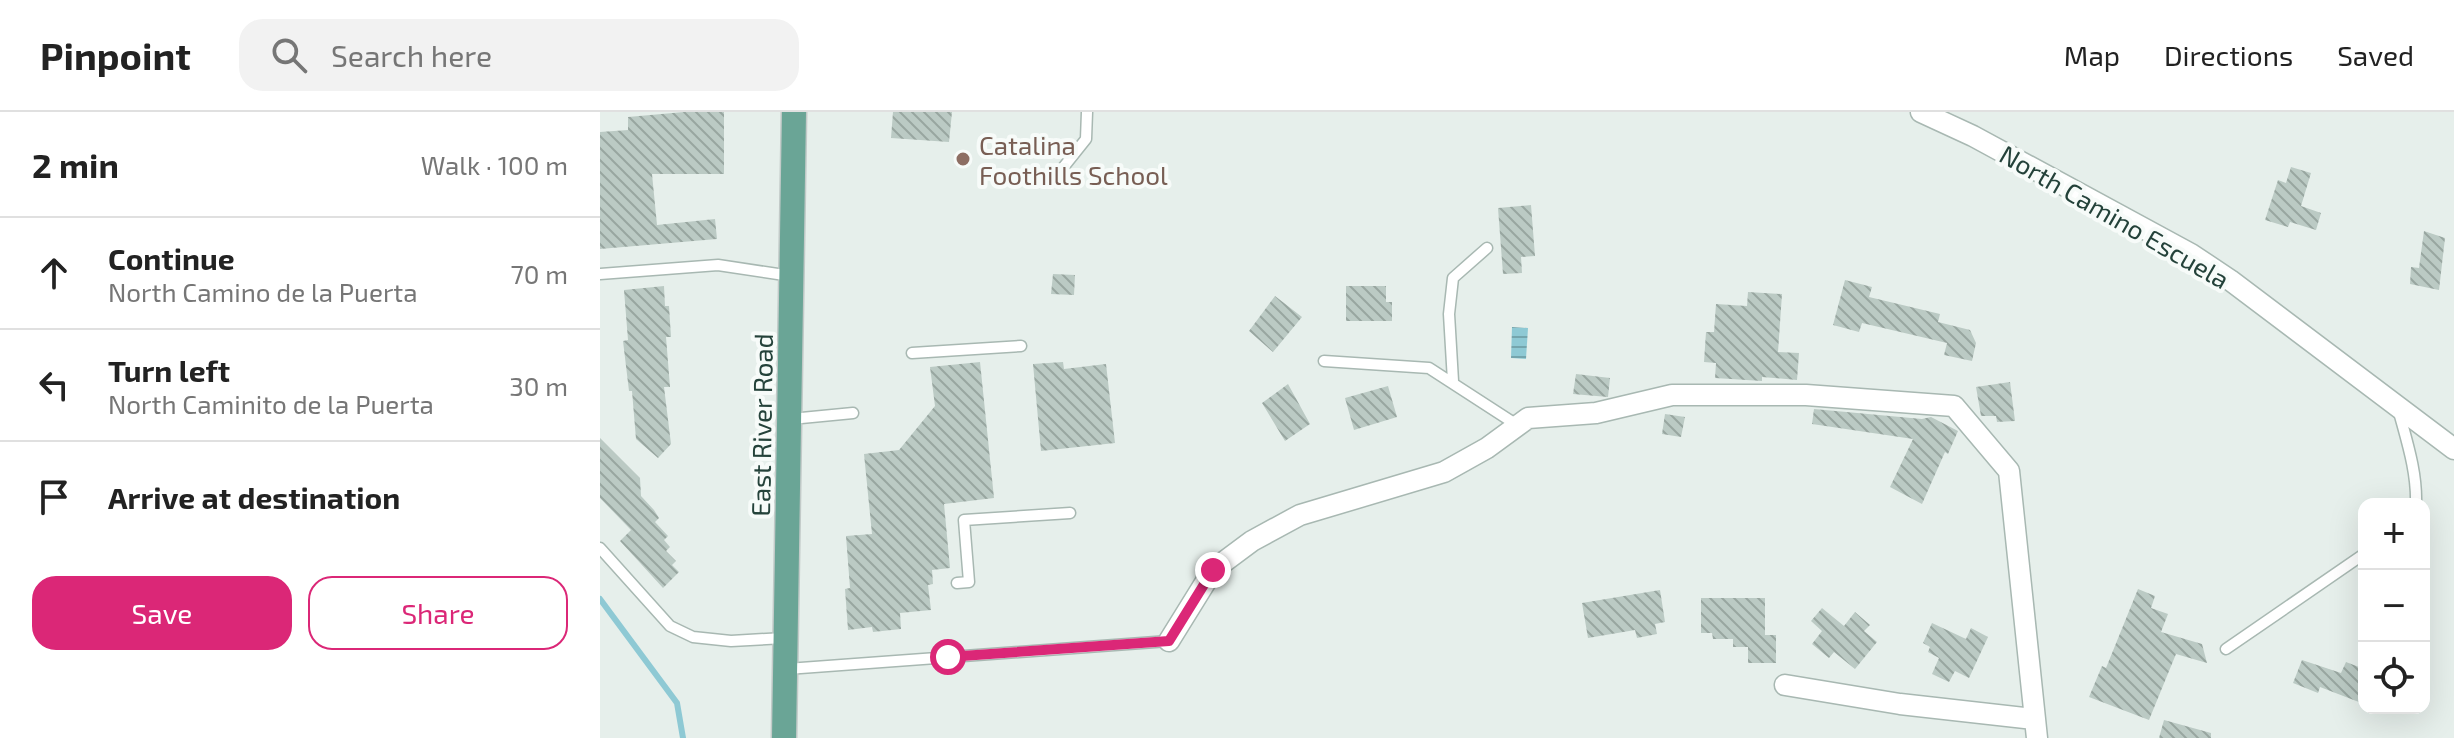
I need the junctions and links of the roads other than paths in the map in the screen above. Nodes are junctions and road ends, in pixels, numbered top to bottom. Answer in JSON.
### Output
{"nodes":[{"id":1,"x":794,"y":112,"type":"edge"},
{"id":2,"x":1087,"y":112,"type":"edge"},
{"id":3,"x":1921,"y":112,"type":"edge"},
{"id":4,"x":1058,"y":174,"type":"dead end"},
{"id":5,"x":1487,"y":248,"type":"dead end"},
{"id":6,"x":600,"y":274,"type":"edge"},
{"id":7,"x":791,"y":276,"type":"junction"},
{"id":8,"x":1021,"y":346,"type":"dead end"},
{"id":9,"x":912,"y":353,"type":"dead end"},
{"id":10,"x":1324,"y":361,"type":"dead end"},
{"id":11,"x":1453,"y":381,"type":"junction"},
{"id":12,"x":2397,"y":406,"type":"junction"},
{"id":13,"x":853,"y":413,"type":"dead end"},
{"id":14,"x":789,"y":419,"type":"junction"},
{"id":15,"x":1517,"y":425,"type":"junction"},
{"id":16,"x":2454,"y":449,"type":"edge"},
{"id":17,"x":2416,"y":498,"type":"edge"},
{"id":18,"x":1070,"y":513,"type":"dead end"},
{"id":19,"x":600,"y":548,"type":"edge"},
{"id":20,"x":2358,"y":558,"type":"edge"},
{"id":21,"x":605,"y":559,"type":"edge"},
{"id":22,"x":957,"y":583,"type":"dead end"},
{"id":23,"x":786,"y":637,"type":"junction"},
{"id":24,"x":1169,"y":641,"type":"joint"},
{"id":25,"x":2226,"y":649,"type":"dead end"},
{"id":26,"x":785,"y":669,"type":"junction"},
{"id":27,"x":1785,"y":685,"type":"dead end"},
{"id":28,"x":2036,"y":728,"type":"edge"},
{"id":29,"x":784,"y":738,"type":"edge"}],
"edges":[{"from":1,"to":7,"type":"main road","name":"East River Road"},
{"from":2,"to":4,"type":"lane"},
{"from":3,"to":12,"type":"street","name":"North Camino Escuela"},
{"from":5,"to":11,"type":"lane"},
{"from":6,"to":7,"type":"lane"},
{"from":7,"to":14,"type":"main road","name":"East River Road"},
{"from":8,"to":9,"type":"lane"},
{"from":10,"to":11,"type":"lane"},
{"from":11,"to":15,"type":"lane"},
{"from":12,"to":16,"type":"street","name":"North Camino Escuela"},
{"from":12,"to":17,"type":"lane"},
{"from":13,"to":14,"type":"lane"},
{"from":14,"to":23,"type":"main road","name":"East River Road"},
{"from":15,"to":24,"type":"street"},
{"from":15,"to":28,"type":"street"},
{"from":18,"to":22,"type":"lane"},
{"from":19,"to":21,"type":"lane"},
{"from":20,"to":25,"type":"lane"},
{"from":21,"to":23,"type":"lane"},
{"from":23,"to":26,"type":"main road","name":"East River Road"},
{"from":24,"to":26,"type":"lane"},
{"from":26,"to":29,"type":"main road","name":"East River Road"},
{"from":27,"to":28,"type":"street"}]}
